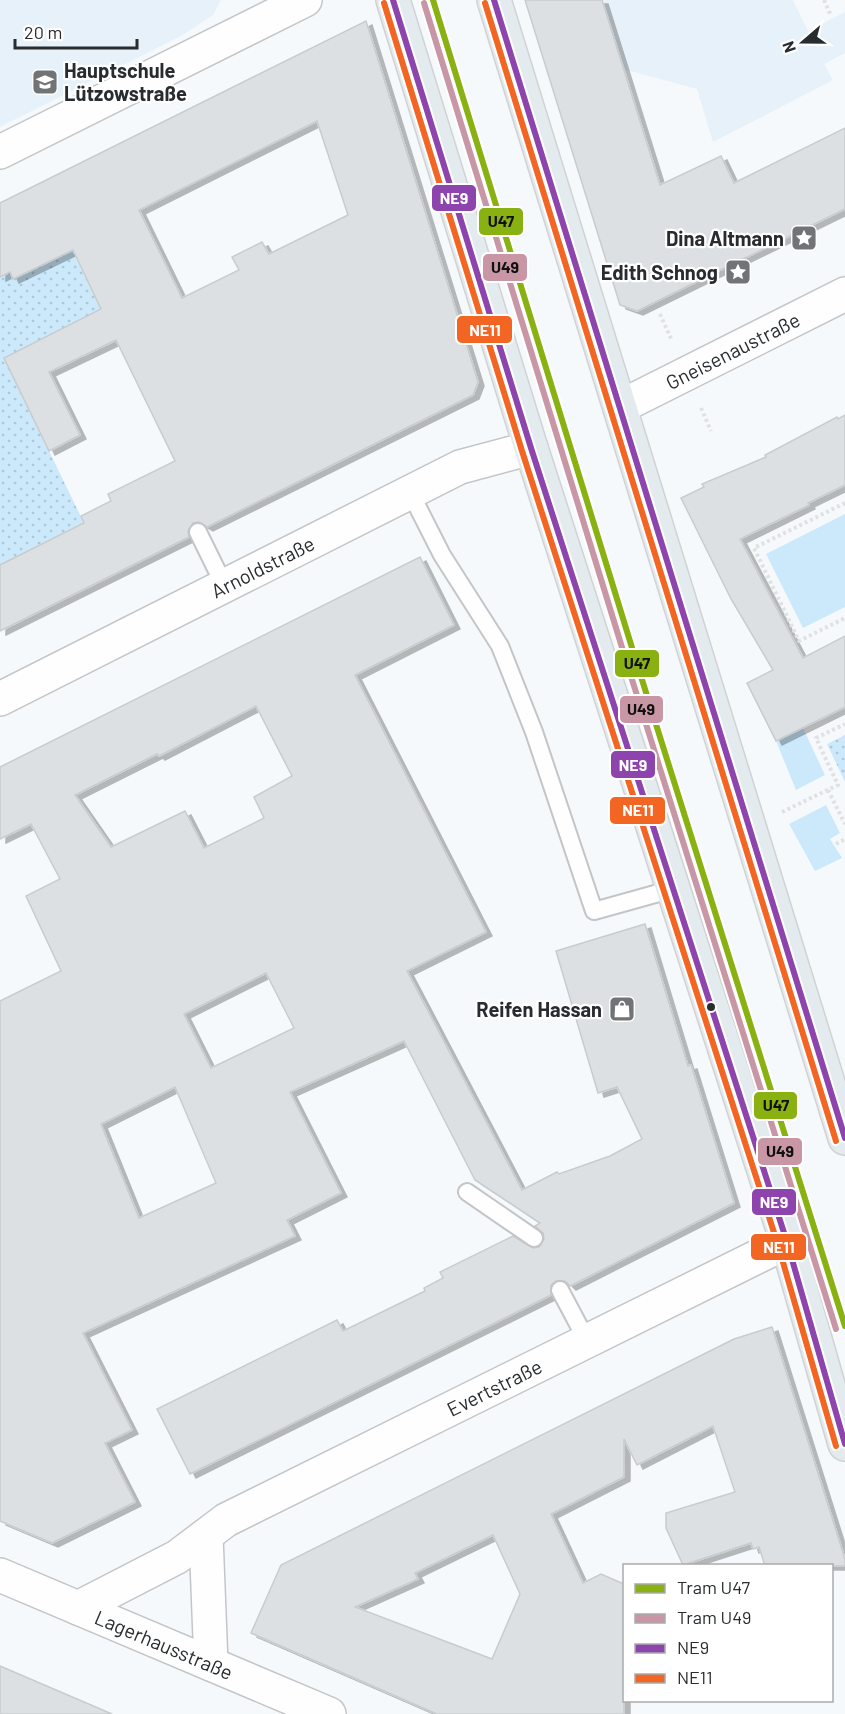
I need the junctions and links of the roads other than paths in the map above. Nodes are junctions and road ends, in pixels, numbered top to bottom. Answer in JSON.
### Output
{"nodes":[{"id":1,"x":305,"y":0,"type":"edge"},
{"id":2,"x":393,"y":0,"type":"edge"},
{"id":3,"x":494,"y":0,"type":"edge"},
{"id":4,"x":0,"y":152,"type":"edge"},
{"id":5,"x":845,"y":294,"type":"edge"},
{"id":6,"x":620,"y":407,"type":"junction"},
{"id":7,"x":531,"y":448,"type":"junction"},
{"id":8,"x":410,"y":492,"type":"junction"},
{"id":9,"x":198,"y":532,"type":"dead end"},
{"id":10,"x":225,"y":587,"type":"junction"},
{"id":11,"x":0,"y":699,"type":"edge"},
{"id":12,"x":673,"y":889,"type":"junction"},
{"id":13,"x":845,"y":1138,"type":"edge"},
{"id":14,"x":467,"y":1192,"type":"dead end"},
{"id":15,"x":534,"y":1238,"type":"dead end"},
{"id":16,"x":787,"y":1242,"type":"junction"},
{"id":17,"x":560,"y":1290,"type":"dead end"},
{"id":18,"x":587,"y":1341,"type":"junction"},
{"id":19,"x":845,"y":1444,"type":"edge"},
{"id":20,"x":206,"y":1536,"type":"junction"},
{"id":21,"x":0,"y":1575,"type":"edge"},
{"id":22,"x":78,"y":1608,"type":"junction"},
{"id":23,"x":211,"y":1664,"type":"junction"},
{"id":24,"x":329,"y":1714,"type":"edge"}],
"edges":[{"from":1,"to":4,"type":"street"},
{"from":2,"to":7,"type":"main road"},
{"from":3,"to":6,"type":"main road"},
{"from":5,"to":6,"type":"street","name":"Gneisenaustraße"},
{"from":6,"to":13,"type":"main road"},
{"from":7,"to":8,"type":"street","name":"Arnoldstraße"},
{"from":7,"to":12,"type":"main road"},
{"from":8,"to":10,"type":"street","name":"Arnoldstraße"},
{"from":8,"to":12,"type":"lane"},
{"from":9,"to":10,"type":"lane"},
{"from":10,"to":11,"type":"street","name":"Arnoldstraße"},
{"from":12,"to":16,"type":"main road"},
{"from":14,"to":15,"type":"lane"},
{"from":16,"to":18,"type":"street","name":"Evertstraße"},
{"from":16,"to":19,"type":"main road"},
{"from":17,"to":18,"type":"lane"},
{"from":18,"to":20,"type":"street","name":"Evertstraße"},
{"from":20,"to":22,"type":"street","name":"Evertstraße"},
{"from":20,"to":23,"type":"street"},
{"from":21,"to":22,"type":"street","name":"Lagerhausstraße"},
{"from":22,"to":23,"type":"street","name":"Lagerhausstraße"},
{"from":23,"to":24,"type":"street","name":"Lagerhausstraße"}]}
